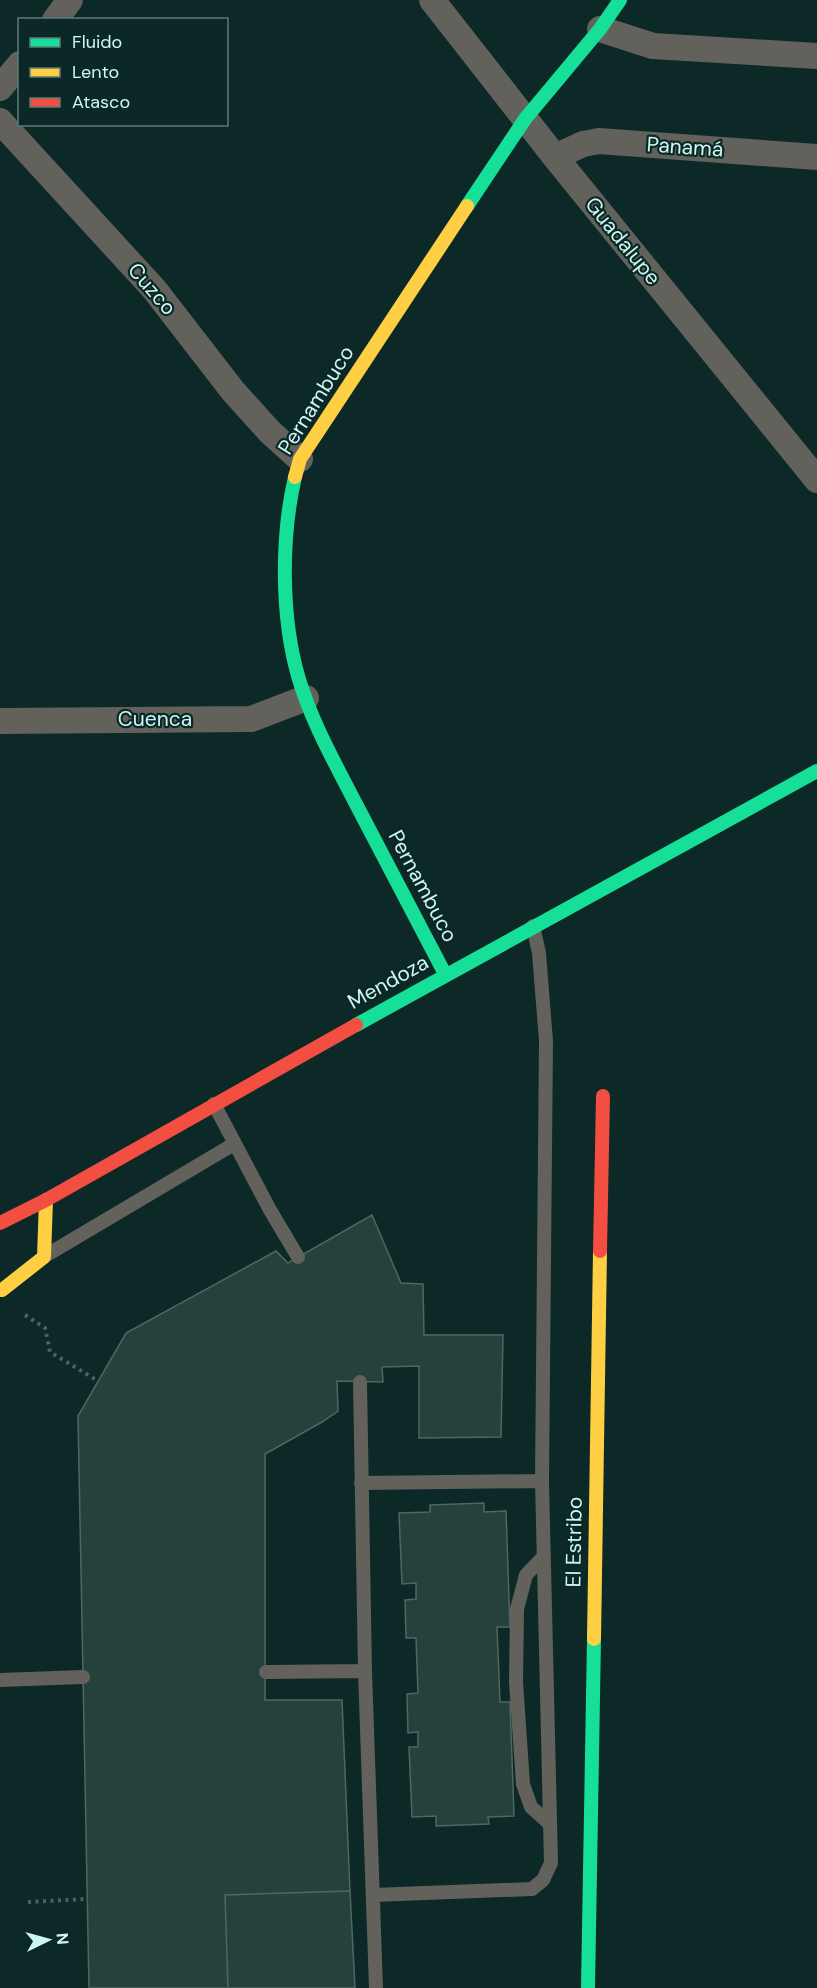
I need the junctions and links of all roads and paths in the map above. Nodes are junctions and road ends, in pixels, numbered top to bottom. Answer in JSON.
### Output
{"nodes":[{"id":1,"x":70,"y":0,"type":"edge"},
{"id":2,"x":432,"y":0,"type":"edge"},
{"id":3,"x":620,"y":0,"type":"edge"},
{"id":4,"x":56,"y":18,"type":"edge"},
{"id":5,"x":600,"y":29,"type":"junction"},
{"id":6,"x":817,"y":56,"type":"edge"},
{"id":7,"x":18,"y":66,"type":"edge"},
{"id":8,"x":0,"y":88,"type":"edge"},
{"id":9,"x":525,"y":119,"type":"junction"},
{"id":10,"x":0,"y":122,"type":"edge"},
{"id":11,"x":555,"y":157,"type":"junction"},
{"id":12,"x":817,"y":157,"type":"edge"},
{"id":13,"x":300,"y":459,"type":"junction"},
{"id":14,"x":813,"y":467,"type":"edge"},
{"id":15,"x":306,"y":698,"type":"junction"},
{"id":16,"x":0,"y":720,"type":"edge"},
{"id":17,"x":817,"y":771,"type":"edge"},
{"id":18,"x":533,"y":926,"type":"junction"},
{"id":19,"x":445,"y":974,"type":"junction"},
{"id":20,"x":603,"y":1096,"type":"dead end"},
{"id":21,"x":214,"y":1104,"type":"junction"},
{"id":22,"x":234,"y":1144,"type":"junction"},
{"id":23,"x":46,"y":1200,"type":"junction"},
{"id":24,"x":0,"y":1224,"type":"edge"},
{"id":25,"x":44,"y":1257,"type":"junction"},
{"id":26,"x":298,"y":1257,"type":"dead end"},
{"id":27,"x":1,"y":1272,"type":"edge"},
{"id":28,"x":1,"y":1295,"type":"edge"},
{"id":29,"x":25,"y":1315,"type":"dead end"},
{"id":30,"x":98,"y":1381,"type":"dead end"},
{"id":31,"x":360,"y":1382,"type":"dead end"},
{"id":32,"x":542,"y":1481,"type":"junction"},
{"id":33,"x":361,"y":1483,"type":"junction"},
{"id":34,"x":544,"y":1556,"type":"junction"},
{"id":35,"x":365,"y":1671,"type":"junction"},
{"id":36,"x":266,"y":1672,"type":"dead end"},
{"id":37,"x":83,"y":1677,"type":"dead end"},
{"id":38,"x":0,"y":1680,"type":"edge"},
{"id":39,"x":550,"y":1824,"type":"junction"},
{"id":40,"x":373,"y":1895,"type":"junction"},
{"id":41,"x":87,"y":1899,"type":"dead end"},
{"id":42,"x":28,"y":1902,"type":"dead end"},
{"id":43,"x":376,"y":1988,"type":"edge"},
{"id":44,"x":588,"y":1988,"type":"edge"}],
"edges":[{"from":1,"to":4,"type":"street"},
{"from":2,"to":9,"type":"street","name":"Guadalupe"},
{"from":3,"to":5,"type":"street","name":"Pernambuco"},
{"from":5,"to":6,"type":"street"},
{"from":5,"to":9,"type":"street","name":"Pernambuco"},
{"from":7,"to":8,"type":"street"},
{"from":9,"to":11,"type":"street","name":"Guadalupe"},
{"from":9,"to":13,"type":"street","name":"Pernambuco"},
{"from":10,"to":13,"type":"street","name":"Cuzco"},
{"from":11,"to":12,"type":"street","name":"Panamá"},
{"from":11,"to":14,"type":"street","name":"Guadalupe"},
{"from":13,"to":15,"type":"street","name":"Pernambuco"},
{"from":15,"to":16,"type":"street","name":"Cuenca"},
{"from":15,"to":19,"type":"street","name":"Pernambuco"},
{"from":17,"to":18,"type":"street","name":"Mendoza"},
{"from":18,"to":19,"type":"street","name":"Mendoza"},
{"from":18,"to":32,"type":"lane"},
{"from":19,"to":21,"type":"street","name":"Mendoza"},
{"from":20,"to":44,"type":"street","name":"El Estribo"},
{"from":21,"to":22,"type":"lane"},
{"from":21,"to":23,"type":"street","name":"Mendoza"},
{"from":22,"to":25,"type":"lane"},
{"from":22,"to":26,"type":"lane"},
{"from":23,"to":24,"type":"street","name":"Mendoza"},
{"from":23,"to":25,"type":"street"},
{"from":25,"to":28,"type":"street"},
{"from":27,"to":28,"type":"street"},
{"from":29,"to":30,"type":"path"},
{"from":31,"to":33,"type":"lane"},
{"from":32,"to":33,"type":"lane"},
{"from":32,"to":34,"type":"lane"},
{"from":33,"to":35,"type":"lane"},
{"from":34,"to":39,"type":"lane"},
{"from":34,"to":39,"type":"lane"},
{"from":35,"to":36,"type":"lane"},
{"from":35,"to":40,"type":"lane"},
{"from":37,"to":38,"type":"lane"},
{"from":39,"to":40,"type":"lane"},
{"from":40,"to":43,"type":"lane"},
{"from":41,"to":42,"type":"path"}]}
